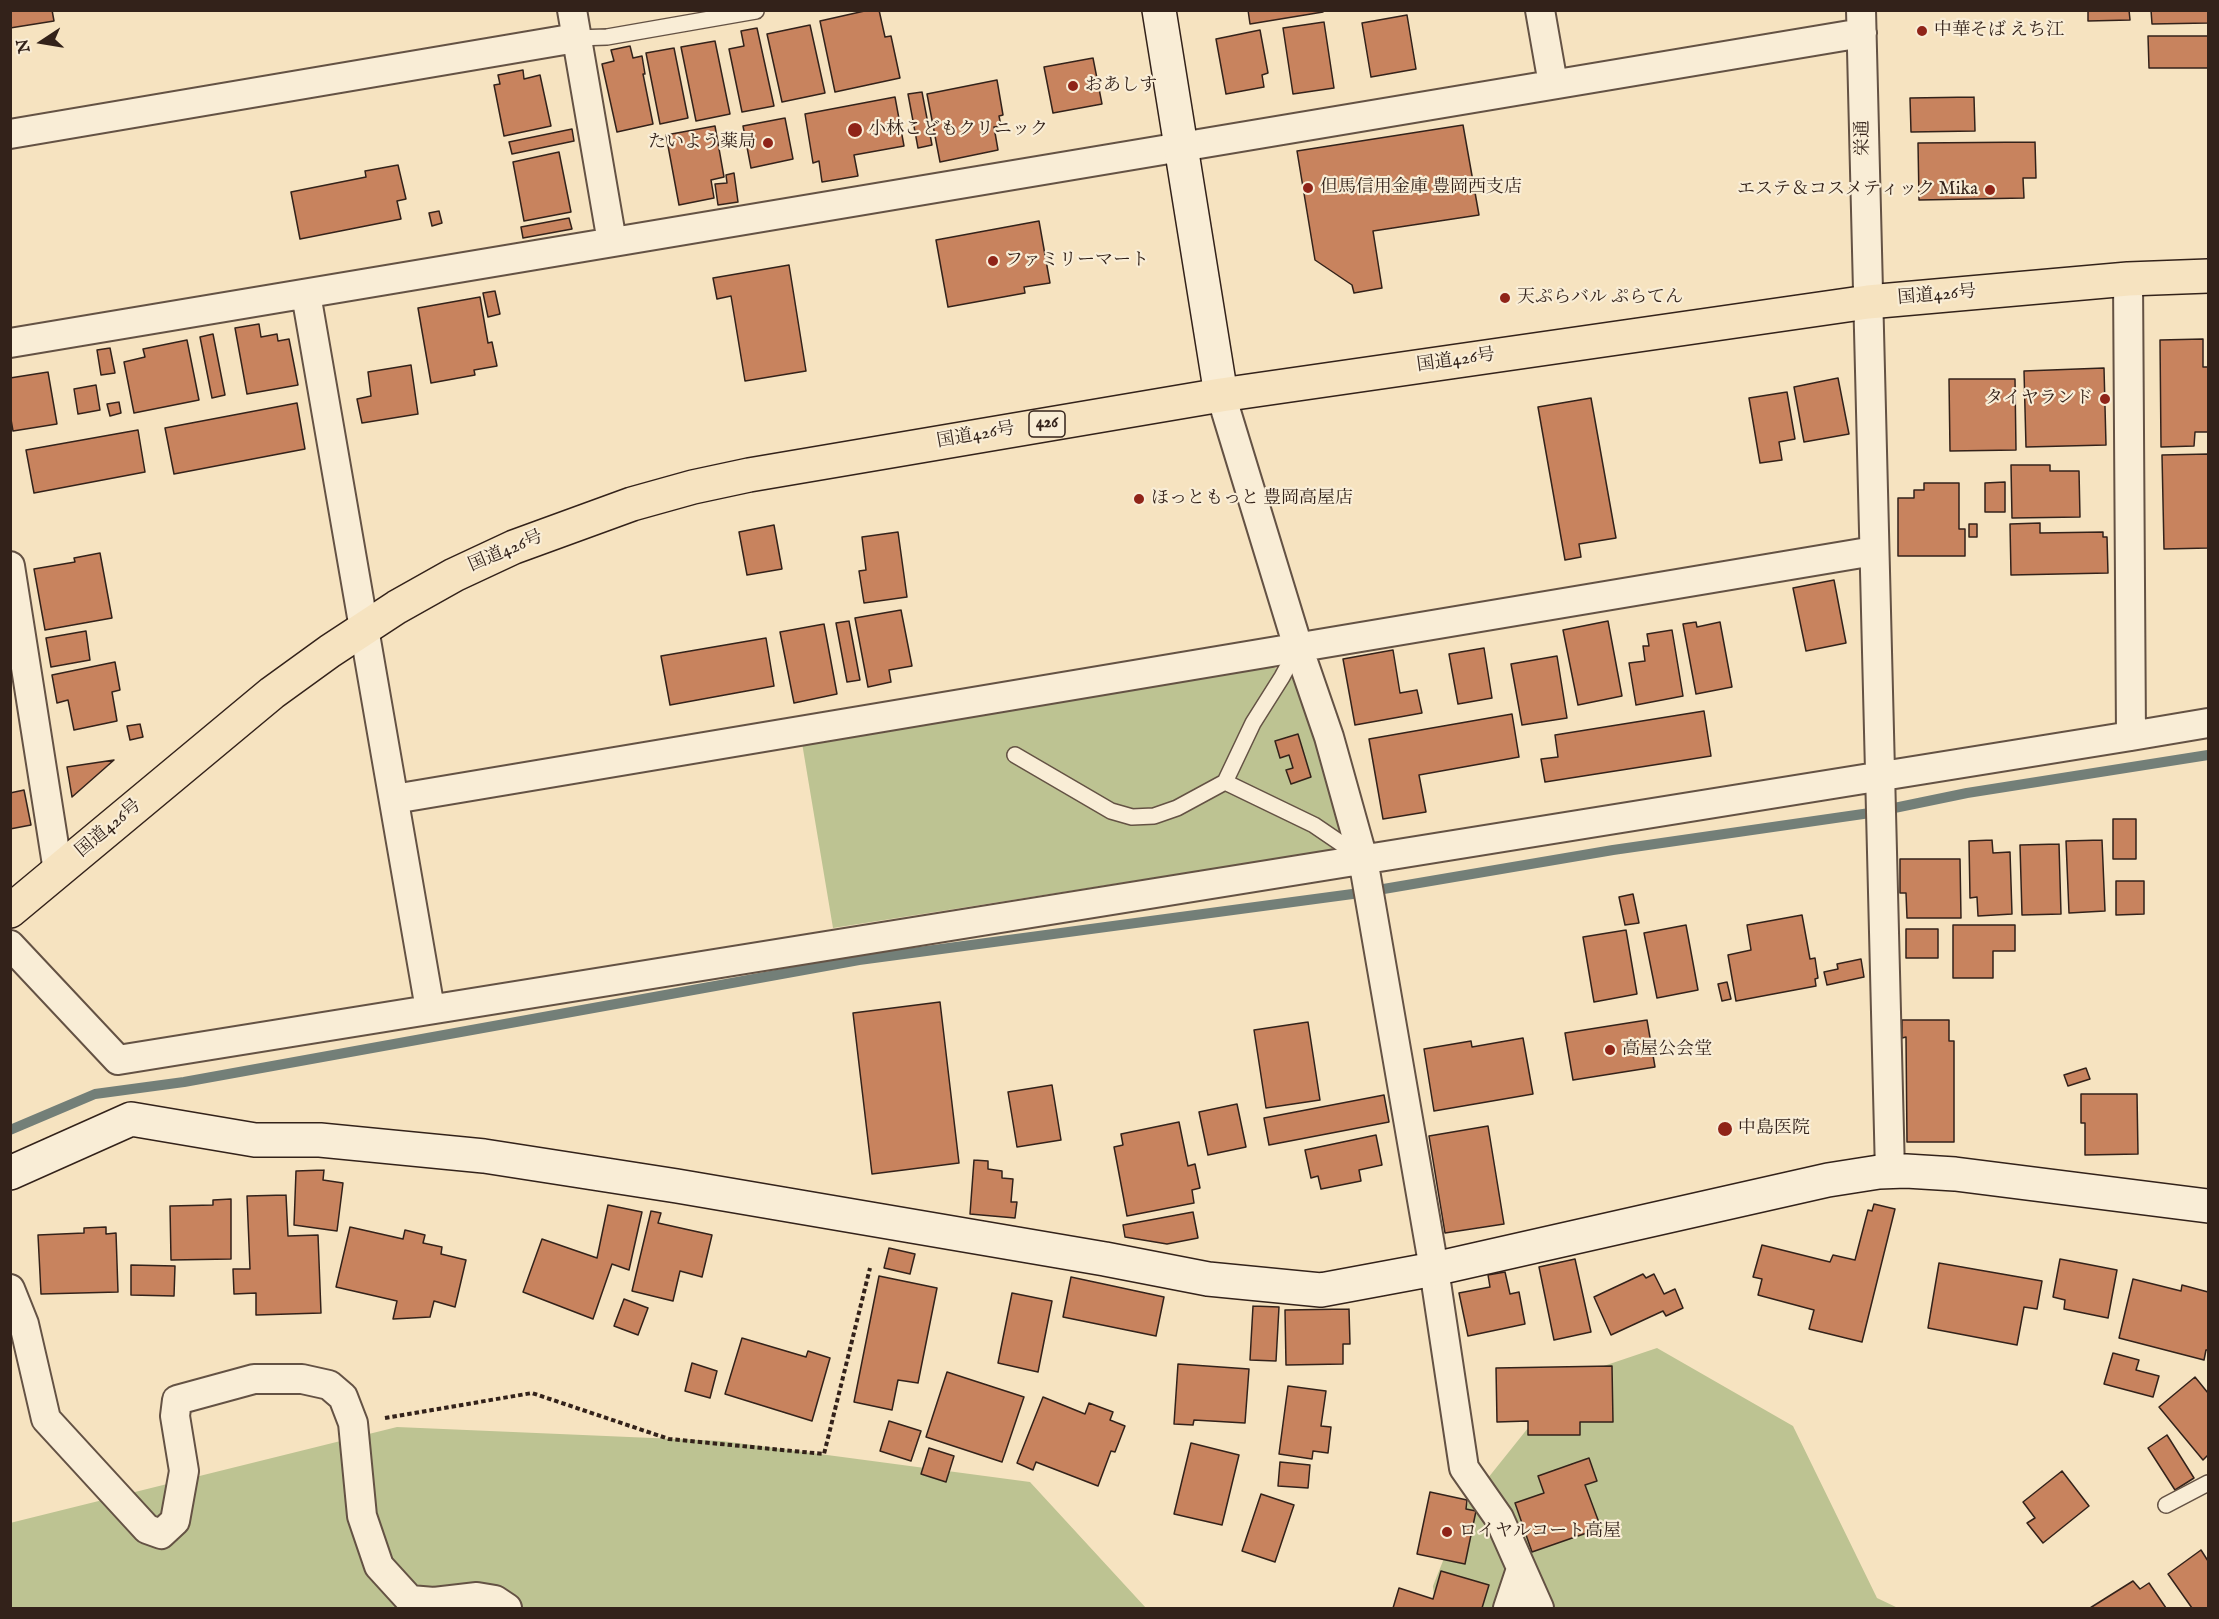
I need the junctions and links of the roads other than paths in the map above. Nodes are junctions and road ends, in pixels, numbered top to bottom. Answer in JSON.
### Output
{"nodes":[{"id":1,"x":572,"y":10,"type":"edge"},
{"id":2,"x":1159,"y":10,"type":"edge"},
{"id":3,"x":1540,"y":10,"type":"edge"},
{"id":4,"x":756,"y":11,"type":"edge"},
{"id":5,"x":1861,"y":22,"type":"edge"},
{"id":6,"x":576,"y":38,"type":"junction"},
{"id":7,"x":1553,"y":84,"type":"junction"},
{"id":8,"x":10,"y":134,"type":"edge"},
{"id":9,"x":1181,"y":147,"type":"junction"},
{"id":10,"x":612,"y":242,"type":"junction"},
{"id":11,"x":2208,"y":276,"type":"edge"},
{"id":12,"x":2128,"y":279,"type":"junction"},
{"id":13,"x":306,"y":294,"type":"junction"},
{"id":14,"x":1868,"y":302,"type":"junction"},
{"id":15,"x":10,"y":343,"type":"edge"},
{"id":16,"x":1221,"y":395,"type":"junction"},
{"id":17,"x":1874,"y":550,"type":"junction"},
{"id":18,"x":10,"y":566,"type":"edge"},
{"id":19,"x":364,"y":629,"type":"junction"},
{"id":20,"x":1298,"y":647,"type":"junction"},
{"id":21,"x":2208,"y":723,"type":"edge"},
{"id":22,"x":2131,"y":736,"type":"junction"},
{"id":23,"x":1016,"y":755,"type":"dead end"},
{"id":24,"x":1879,"y":781,"type":"junction"},
{"id":25,"x":1226,"y":782,"type":"junction"},
{"id":26,"x":394,"y":799,"type":"junction"},
{"id":27,"x":1364,"y":863,"type":"junction"},
{"id":28,"x":58,"y":871,"type":"junction"},
{"id":29,"x":10,"y":911,"type":"edge"},
{"id":30,"x":10,"y":945,"type":"edge"},
{"id":31,"x":430,"y":1008,"type":"junction"},
{"id":32,"x":1890,"y":1172,"type":"junction"},
{"id":33,"x":10,"y":1173,"type":"edge"},
{"id":34,"x":2208,"y":1206,"type":"edge"},
{"id":35,"x":1434,"y":1269,"type":"junction"},
{"id":36,"x":10,"y":1289,"type":"edge"},
{"id":37,"x":2208,"y":1483,"type":"edge"},
{"id":38,"x":2166,"y":1505,"type":"dead end"},
{"id":39,"x":1521,"y":1569,"type":"junction"},
{"id":40,"x":507,"y":1608,"type":"edge"},
{"id":41,"x":1508,"y":1608,"type":"edge"},
{"id":42,"x":1539,"y":1608,"type":"edge"}],
"edges":[{"from":1,"to":6,"type":"street"},
{"from":2,"to":9,"type":"street"},
{"from":3,"to":7,"type":"street"},
{"from":4,"to":6,"type":"lane"},
{"from":5,"to":7,"type":"street"},
{"from":5,"to":14,"type":"street","name":"栄通"},
{"from":6,"to":8,"type":"street"},
{"from":6,"to":10,"type":"street"},
{"from":7,"to":9,"type":"street"},
{"from":9,"to":10,"type":"street"},
{"from":9,"to":16,"type":"street"},
{"from":10,"to":13,"type":"street"},
{"from":11,"to":12,"type":"highway","name":"国道426号","number":"426"},
{"from":12,"to":14,"type":"highway","name":"国道426号","number":"426"},
{"from":12,"to":22,"type":"street"},
{"from":13,"to":15,"type":"street"},
{"from":13,"to":19,"type":"street"},
{"from":14,"to":16,"type":"highway","name":"国道426号","number":"426"},
{"from":14,"to":17,"type":"street","name":"栄通"},
{"from":16,"to":19,"type":"highway","name":"国道426号","number":"426"},
{"from":16,"to":20,"type":"street"},
{"from":17,"to":20,"type":"street"},
{"from":17,"to":24,"type":"street","name":"栄通"},
{"from":18,"to":28,"type":"street"},
{"from":19,"to":26,"type":"street"},
{"from":19,"to":28,"type":"highway","name":"国道426号","number":"426"},
{"from":20,"to":25,"type":"lane"},
{"from":20,"to":26,"type":"street"},
{"from":20,"to":27,"type":"street"},
{"from":21,"to":22,"type":"street"},
{"from":22,"to":24,"type":"street"},
{"from":23,"to":25,"type":"lane"},
{"from":24,"to":27,"type":"street"},
{"from":24,"to":32,"type":"street","name":"栄通"},
{"from":25,"to":27,"type":"lane"},
{"from":26,"to":31,"type":"street"},
{"from":27,"to":31,"type":"street"},
{"from":27,"to":35,"type":"street"},
{"from":28,"to":29,"type":"highway","name":"国道426号","number":"426"},
{"from":30,"to":31,"type":"street"},
{"from":32,"to":34,"type":"street"},
{"from":32,"to":35,"type":"street"},
{"from":33,"to":35,"type":"street"},
{"from":35,"to":39,"type":"street"},
{"from":36,"to":40,"type":"street"},
{"from":37,"to":38,"type":"lane"},
{"from":39,"to":41,"type":"street"},
{"from":39,"to":42,"type":"street"}]}
